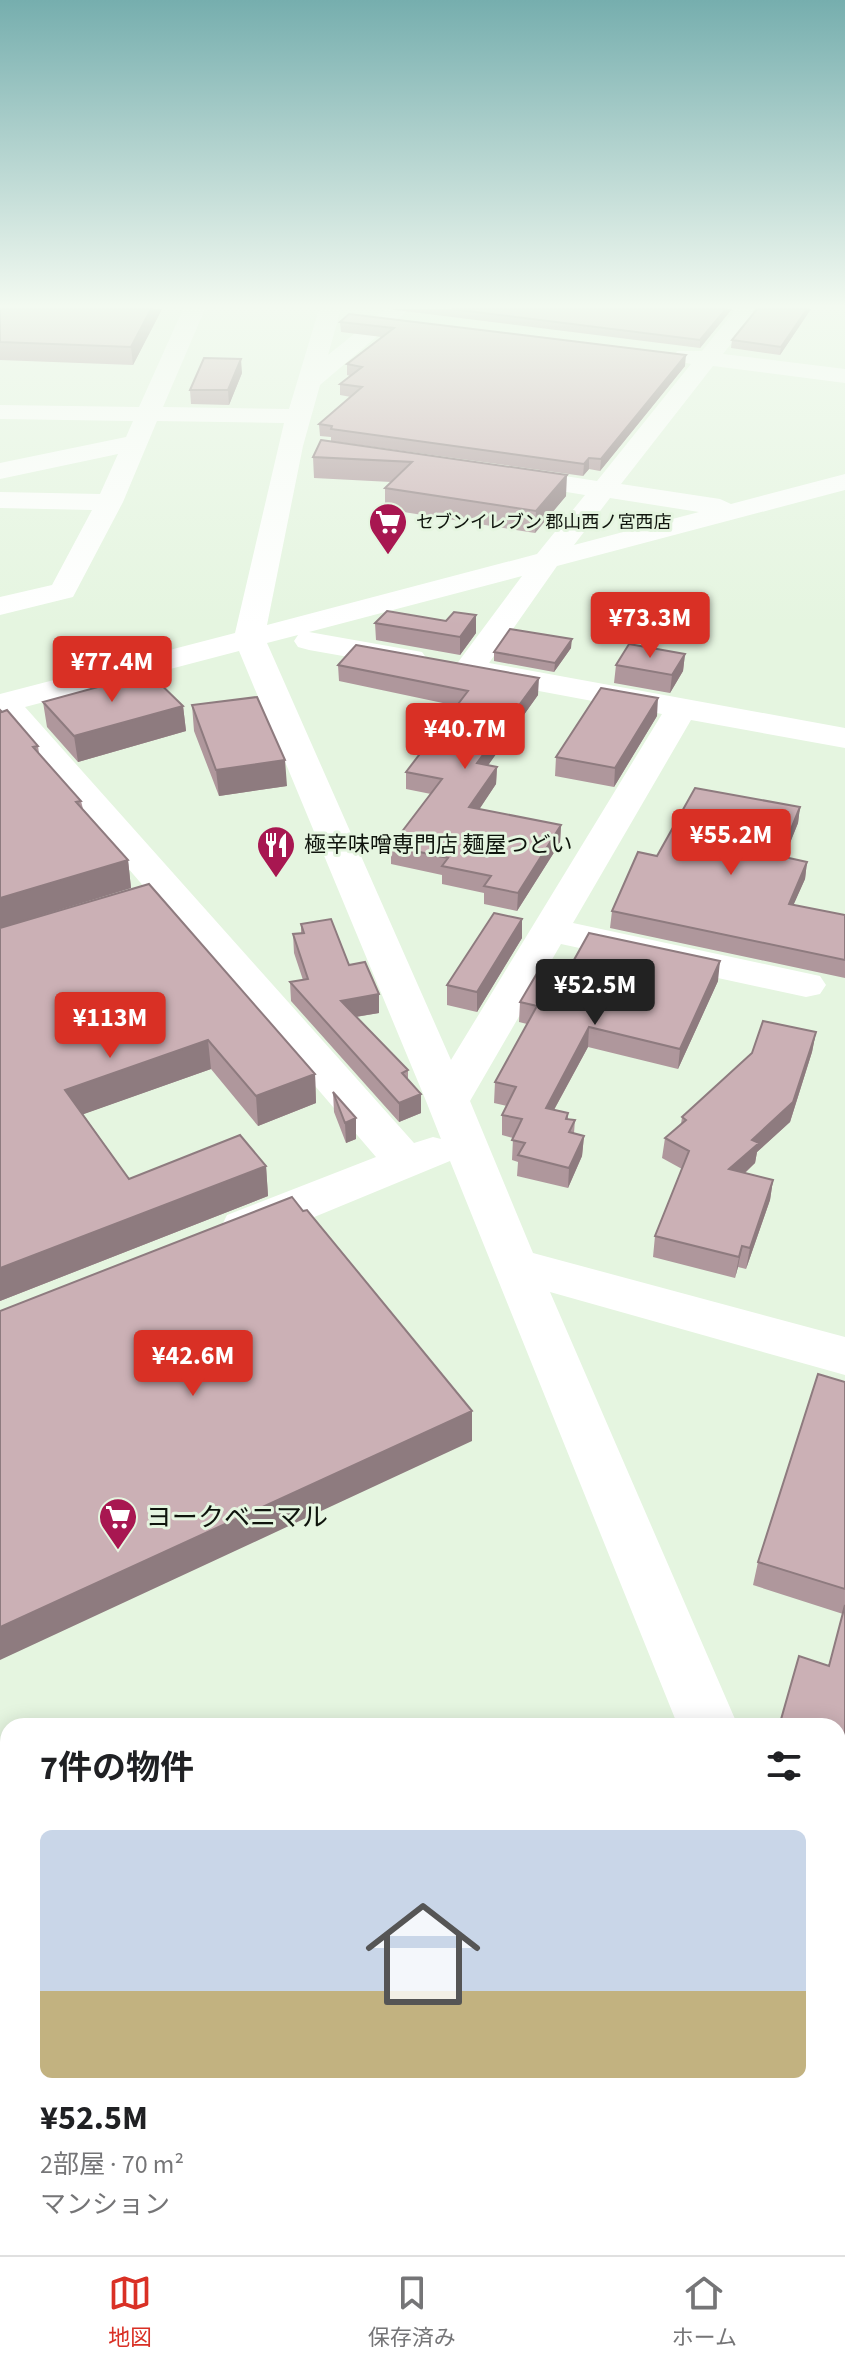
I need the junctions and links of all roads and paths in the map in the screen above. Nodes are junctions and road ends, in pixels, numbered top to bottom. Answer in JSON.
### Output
{"nodes":[{"id":1,"x":20,"y":414,"type":"edge"},
{"id":2,"x":149,"y":414,"type":"edge"},
{"id":3,"x":306,"y":414,"type":"edge"},
{"id":4,"x":313,"y":414,"type":"edge"},
{"id":5,"x":664,"y":414,"type":"edge"},
{"id":6,"x":303,"y":426,"type":"junction"},
{"id":7,"x":143,"y":428,"type":"junction"},
{"id":8,"x":0,"y":471,"type":"edge"},
{"id":9,"x":478,"y":471,"type":"edge"},
{"id":10,"x":845,"y":482,"type":"edge"},
{"id":11,"x":604,"y":489,"type":"junction"},
{"id":12,"x":0,"y":500,"type":"edge"},
{"id":13,"x":110,"y":502,"type":"junction"},
{"id":14,"x":737,"y":510,"type":"junction"},
{"id":15,"x":549,"y":558,"type":"junction"},
{"id":16,"x":0,"y":606,"type":"edge"},
{"id":17,"x":249,"y":638,"type":"junction"},
{"id":18,"x":309,"y":641,"type":"dead end"},
{"id":19,"x":469,"y":669,"type":"junction"},
{"id":20,"x":2,"y":703,"type":"edge"},
{"id":21,"x":682,"y":708,"type":"junction"},
{"id":22,"x":845,"y":738,"type":"edge"},
{"id":23,"x":169,"y":891,"type":"junction"},
{"id":24,"x":127,"y":905,"type":"edge"},
{"id":25,"x":550,"y":930,"type":"junction"},
{"id":26,"x":806,"y":985,"type":"dead end"},
{"id":27,"x":456,"y":1120,"type":"junction"},
{"id":28,"x":406,"y":1163,"type":"junction"},
{"id":29,"x":203,"y":1243,"type":"edge"},
{"id":30,"x":514,"y":1265,"type":"junction"},
{"id":31,"x":845,"y":1356,"type":"edge"},
{"id":32,"x":705,"y":1718,"type":"edge"}],
"edges":[{"from":1,"to":7,"type":"street"},
{"from":2,"to":7,"type":"street"},
{"from":3,"to":6,"type":"street"},
{"from":4,"to":6,"type":"street"},
{"from":5,"to":11,"type":"street"},
{"from":6,"to":7,"type":"street"},
{"from":6,"to":17,"type":"street"},
{"from":7,"to":8,"type":"street"},
{"from":7,"to":13,"type":"street"},
{"from":9,"to":11,"type":"street"},
{"from":10,"to":14,"type":"street"},
{"from":11,"to":14,"type":"street"},
{"from":11,"to":15,"type":"street"},
{"from":12,"to":13,"type":"street"},
{"from":13,"to":16,"type":"street"},
{"from":14,"to":15,"type":"street"},
{"from":15,"to":17,"type":"street"},
{"from":15,"to":19,"type":"street"},
{"from":17,"to":20,"type":"street"},
{"from":17,"to":27,"type":"street"},
{"from":18,"to":19,"type":"street"},
{"from":19,"to":21,"type":"street"},
{"from":20,"to":23,"type":"street"},
{"from":21,"to":22,"type":"street"},
{"from":21,"to":25,"type":"street"},
{"from":23,"to":24,"type":"street"},
{"from":23,"to":28,"type":"street"},
{"from":25,"to":26,"type":"street"},
{"from":25,"to":27,"type":"street"},
{"from":27,"to":28,"type":"street"},
{"from":27,"to":30,"type":"street"},
{"from":28,"to":29,"type":"street"},
{"from":30,"to":31,"type":"street"},
{"from":30,"to":32,"type":"street"}]}
